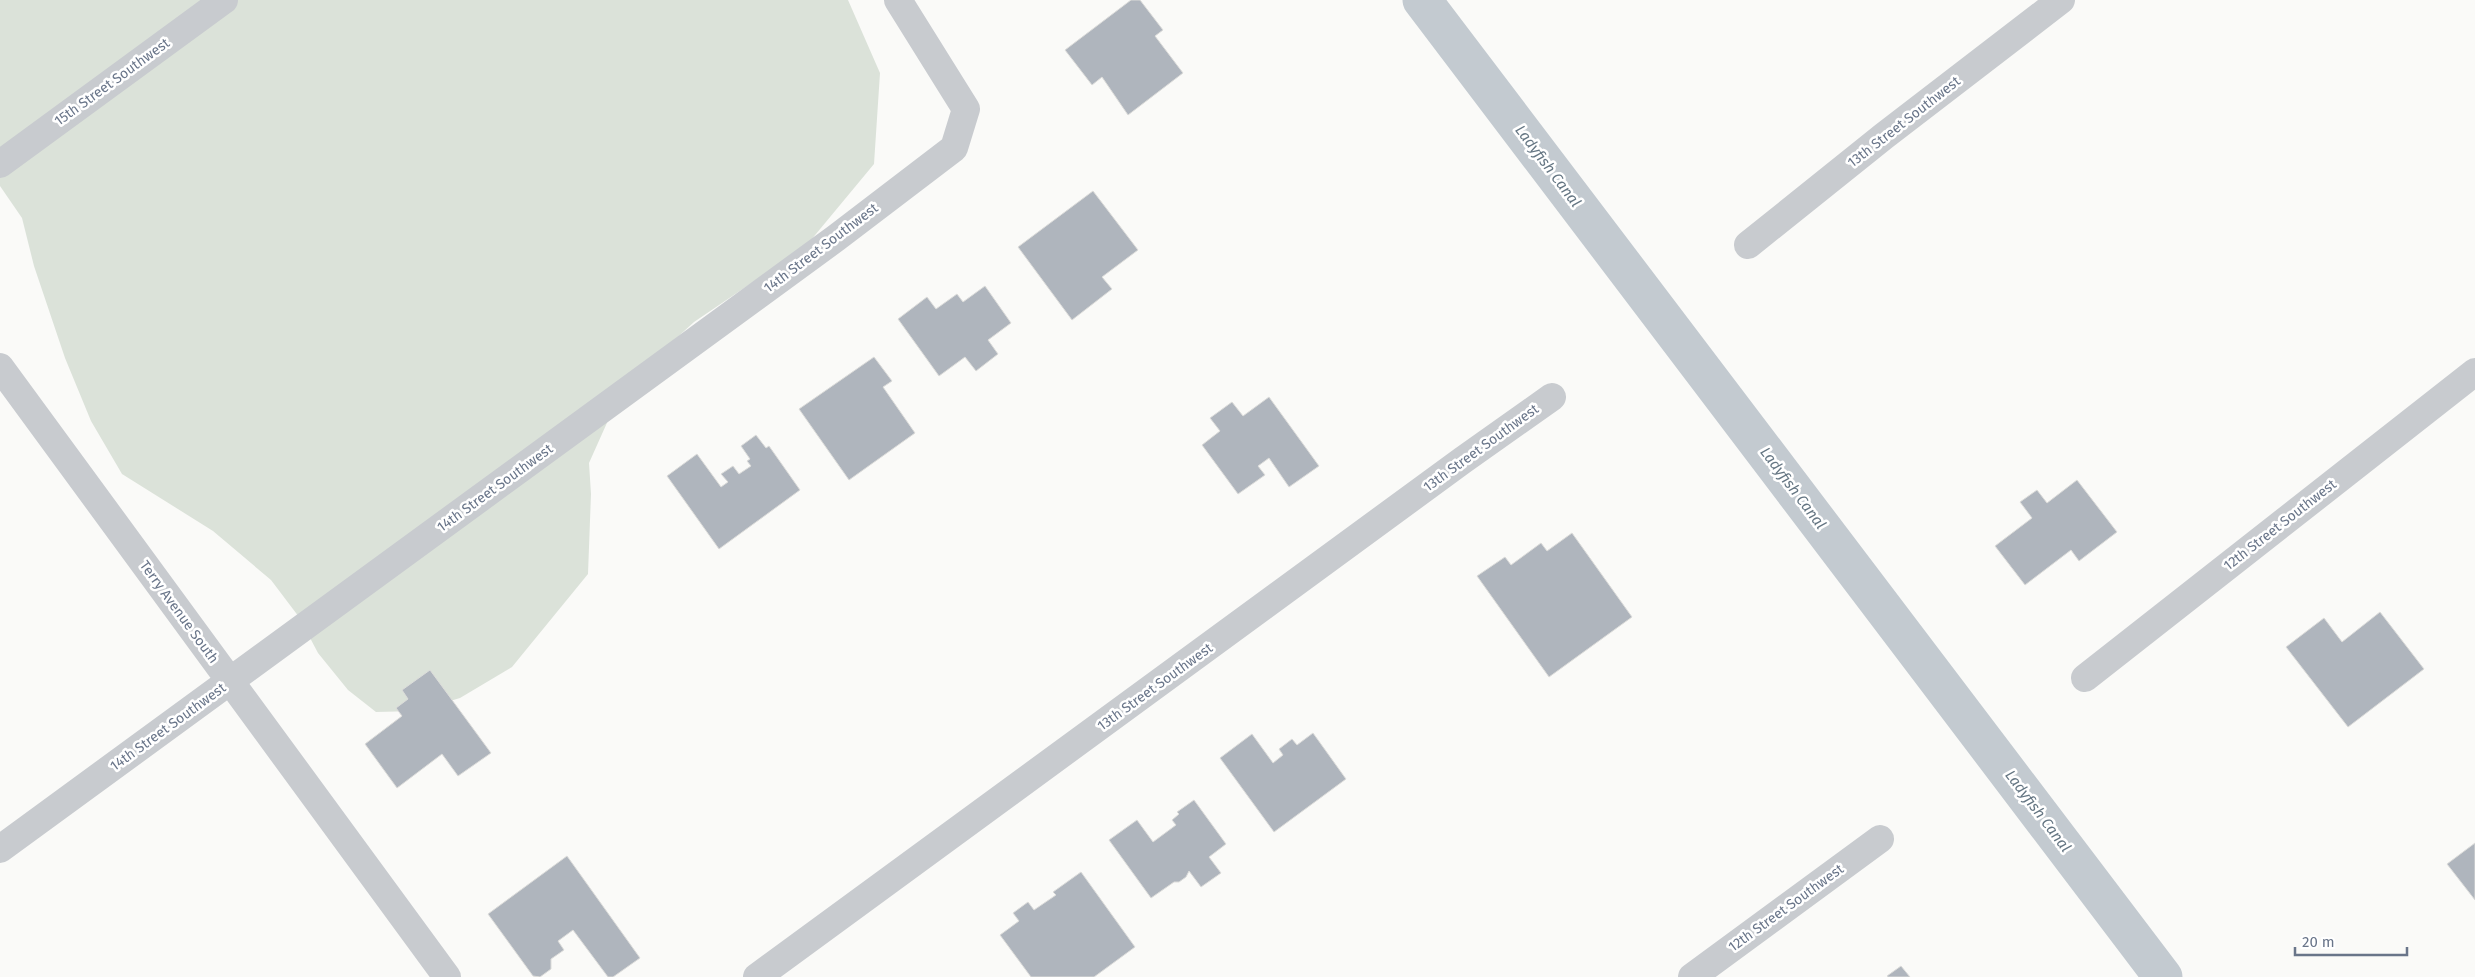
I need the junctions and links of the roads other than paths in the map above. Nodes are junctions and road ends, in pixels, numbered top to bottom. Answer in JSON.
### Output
{"nodes":[{"id":1,"x":224,"y":0,"type":"edge"},
{"id":2,"x":898,"y":0,"type":"edge"},
{"id":3,"x":2060,"y":0,"type":"edge"},
{"id":4,"x":0,"y":164,"type":"edge"},
{"id":5,"x":1748,"y":245,"type":"dead end"},
{"id":6,"x":0,"y":366,"type":"edge"},
{"id":7,"x":2475,"y":372,"type":"edge"},
{"id":8,"x":1552,"y":397,"type":"dead end"},
{"id":9,"x":2085,"y":678,"type":"dead end"},
{"id":10,"x":230,"y":681,"type":"junction"},
{"id":11,"x":1880,"y":840,"type":"dead end"},
{"id":12,"x":0,"y":849,"type":"edge"},
{"id":13,"x":447,"y":977,"type":"edge"},
{"id":14,"x":757,"y":977,"type":"edge"},
{"id":15,"x":1692,"y":977,"type":"edge"}],
"edges":[{"from":1,"to":4,"type":"street","name":"15th Street Southwest"},
{"from":2,"to":10,"type":"street","name":"14th Street Southwest"},
{"from":3,"to":5,"type":"street","name":"13th Street Southwest"},
{"from":6,"to":10,"type":"street","name":"Terry Avenue South"},
{"from":7,"to":9,"type":"street","name":"12th Street Southwest"},
{"from":8,"to":14,"type":"street","name":"13th Street Southwest"},
{"from":10,"to":12,"type":"street","name":"14th Street Southwest"},
{"from":10,"to":13,"type":"street","name":"Terry Avenue South"},
{"from":11,"to":15,"type":"street","name":"12th Street Southwest"}]}
